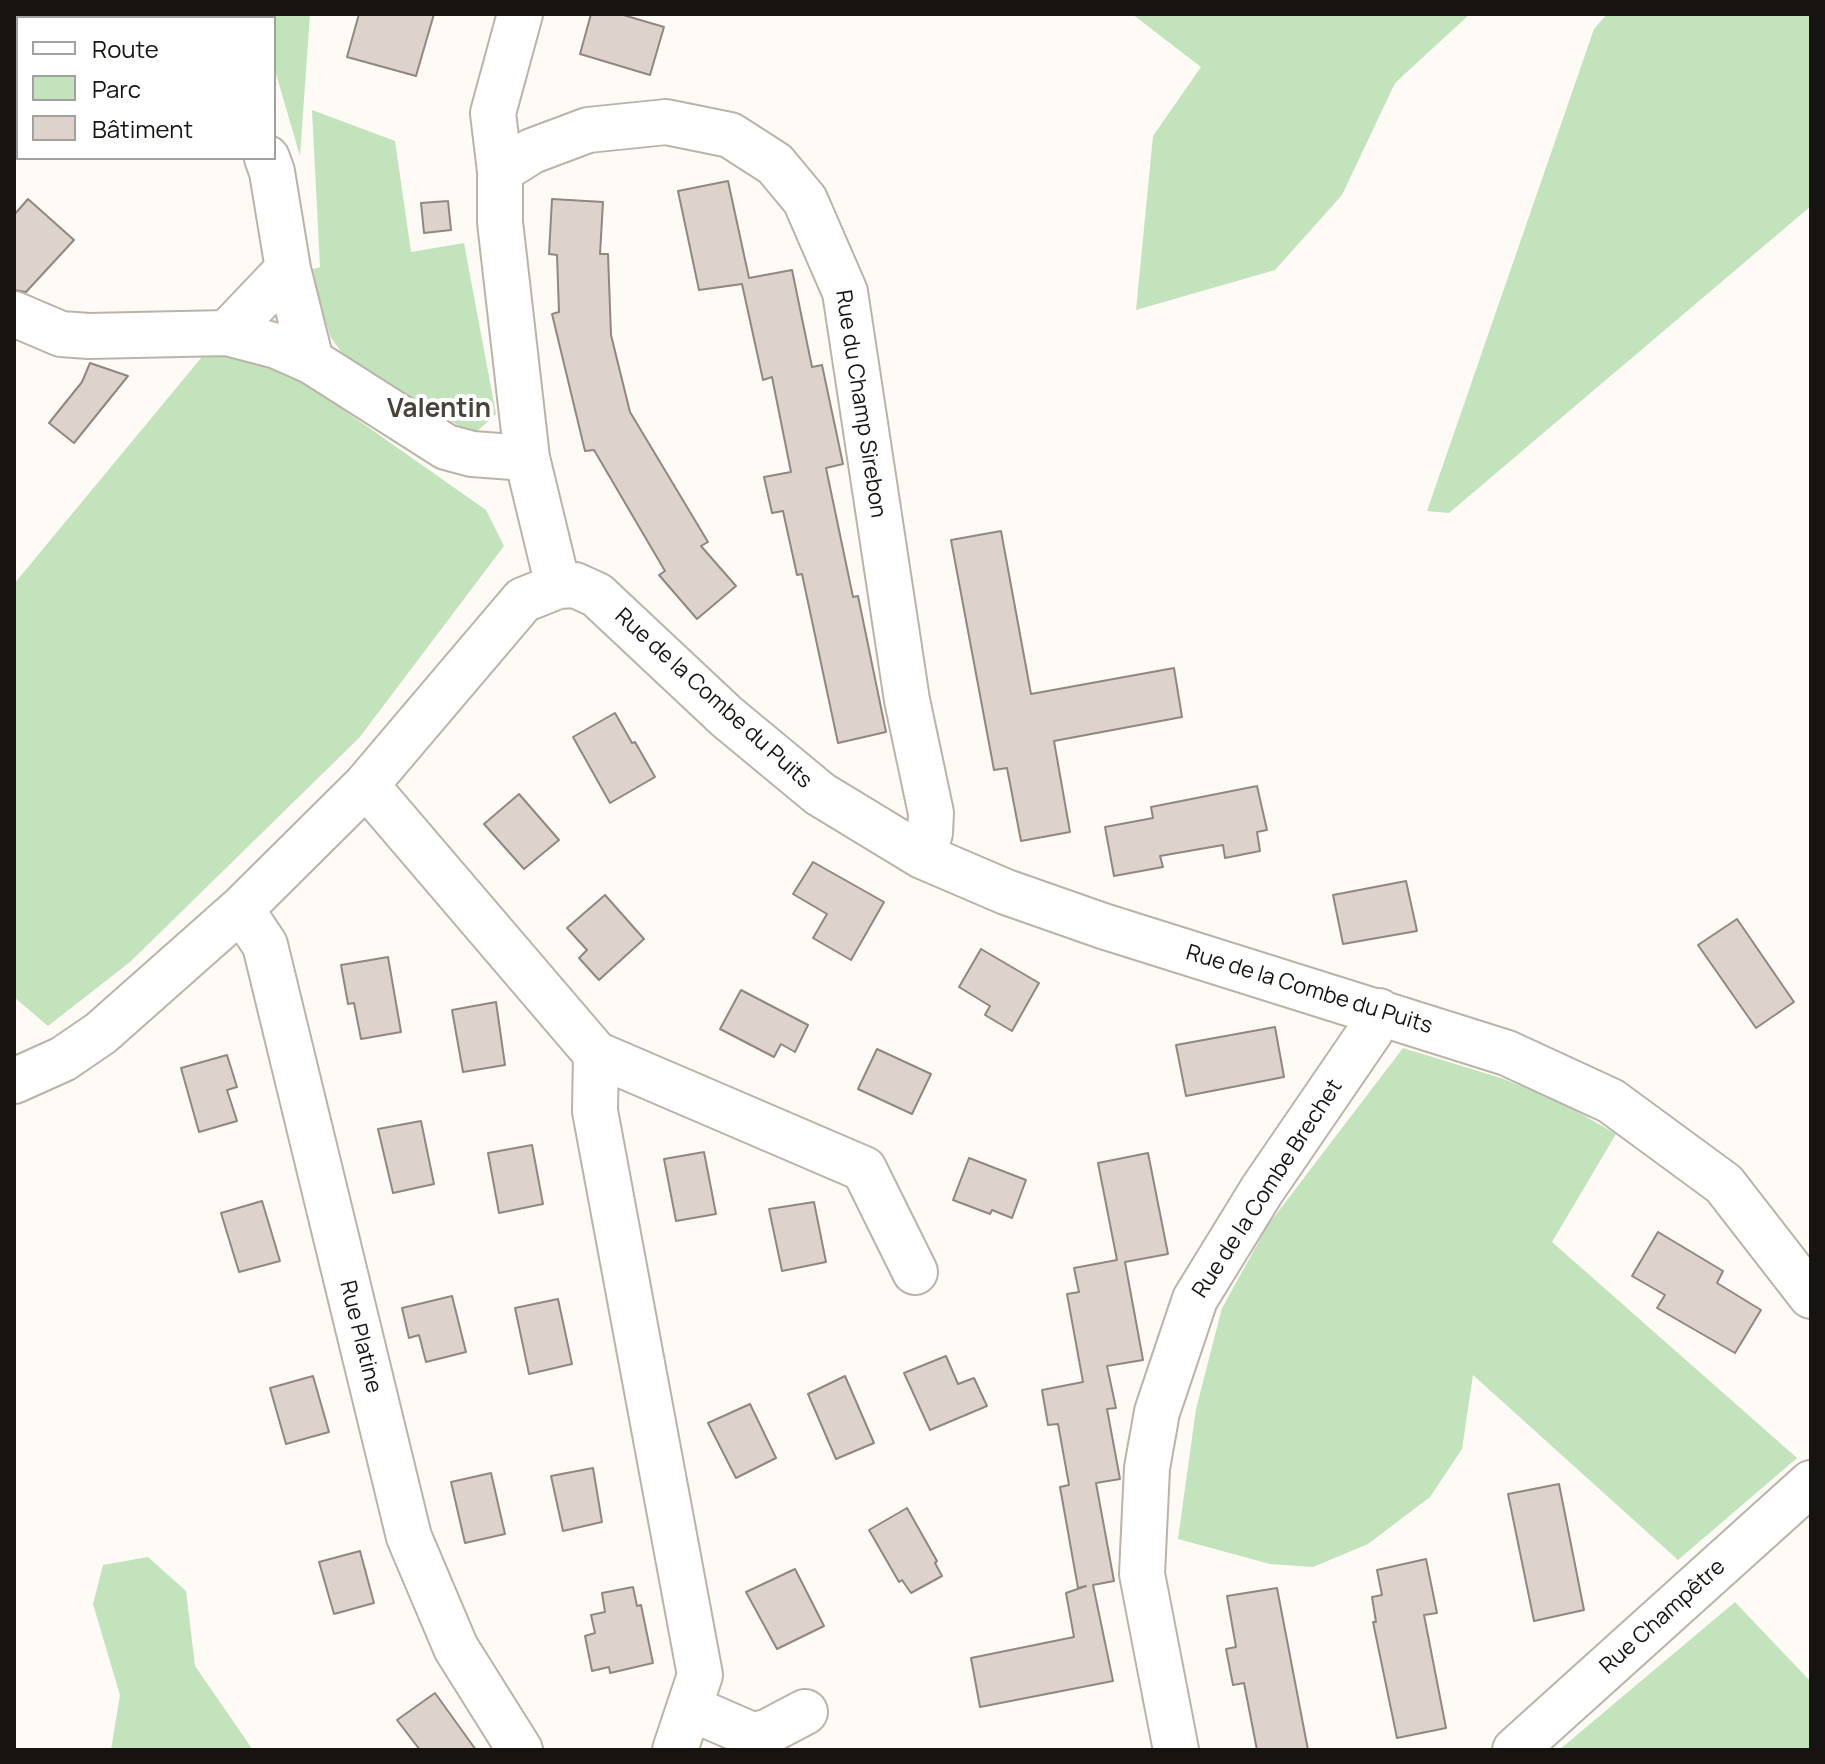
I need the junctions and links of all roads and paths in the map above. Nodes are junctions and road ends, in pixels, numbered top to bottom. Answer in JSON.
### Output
{"nodes":[{"id":1,"x":520,"y":14,"type":"edge"},
{"id":2,"x":268,"y":160,"type":"edge"},
{"id":3,"x":500,"y":171,"type":"junction"},
{"id":4,"x":288,"y":269,"type":"junction"},
{"id":5,"x":14,"y":314,"type":"edge"},
{"id":6,"x":227,"y":333,"type":"junction"},
{"id":7,"x":311,"y":361,"type":"junction"},
{"id":8,"x":527,"y":458,"type":"junction"},
{"id":9,"x":558,"y":586,"type":"junction"},
{"id":10,"x":366,"y":785,"type":"junction"},
{"id":11,"x":922,"y":856,"type":"junction"},
{"id":12,"x":241,"y":909,"type":"junction"},
{"id":13,"x":1379,"y":1011,"type":"junction"},
{"id":14,"x":596,"y":1054,"type":"junction"},
{"id":15,"x":14,"y":1081,"type":"edge"},
{"id":16,"x":915,"y":1272,"type":"dead end"},
{"id":17,"x":1811,"y":1296,"type":"edge"},
{"id":18,"x":1811,"y":1483,"type":"edge"},
{"id":19,"x":690,"y":1708,"type":"junction"},
{"id":20,"x":805,"y":1712,"type":"dead end"},
{"id":21,"x":520,"y":1750,"type":"edge"},
{"id":22,"x":675,"y":1750,"type":"edge"},
{"id":23,"x":1176,"y":1750,"type":"edge"},
{"id":24,"x":1515,"y":1750,"type":"edge"}],
"edges":[{"from":1,"to":3,"type":"street"},
{"from":2,"to":4,"type":"street"},
{"from":3,"to":8,"type":"street"},
{"from":3,"to":11,"type":"street","name":"Rue du Champ Sirebon"},
{"from":4,"to":6,"type":"street"},
{"from":4,"to":7,"type":"street"},
{"from":5,"to":6,"type":"street"},
{"from":6,"to":7,"type":"street"},
{"from":7,"to":8,"type":"street"},
{"from":8,"to":9,"type":"street"},
{"from":9,"to":10,"type":"street"},
{"from":9,"to":11,"type":"street","name":"Rue de la Combe du Puits"},
{"from":10,"to":12,"type":"street"},
{"from":10,"to":14,"type":"street"},
{"from":11,"to":13,"type":"street","name":"Rue de la Combe du Puits"},
{"from":12,"to":15,"type":"street"},
{"from":12,"to":21,"type":"street","name":"Rue Platine"},
{"from":13,"to":17,"type":"street","name":"Rue de la Combe du Puits"},
{"from":13,"to":23,"type":"street","name":"Rue de la Combe Brechet"},
{"from":14,"to":16,"type":"street"},
{"from":14,"to":19,"type":"street"},
{"from":18,"to":24,"type":"street","name":"Rue Champêtre"},
{"from":19,"to":20,"type":"street"},
{"from":19,"to":22,"type":"street"}]}
